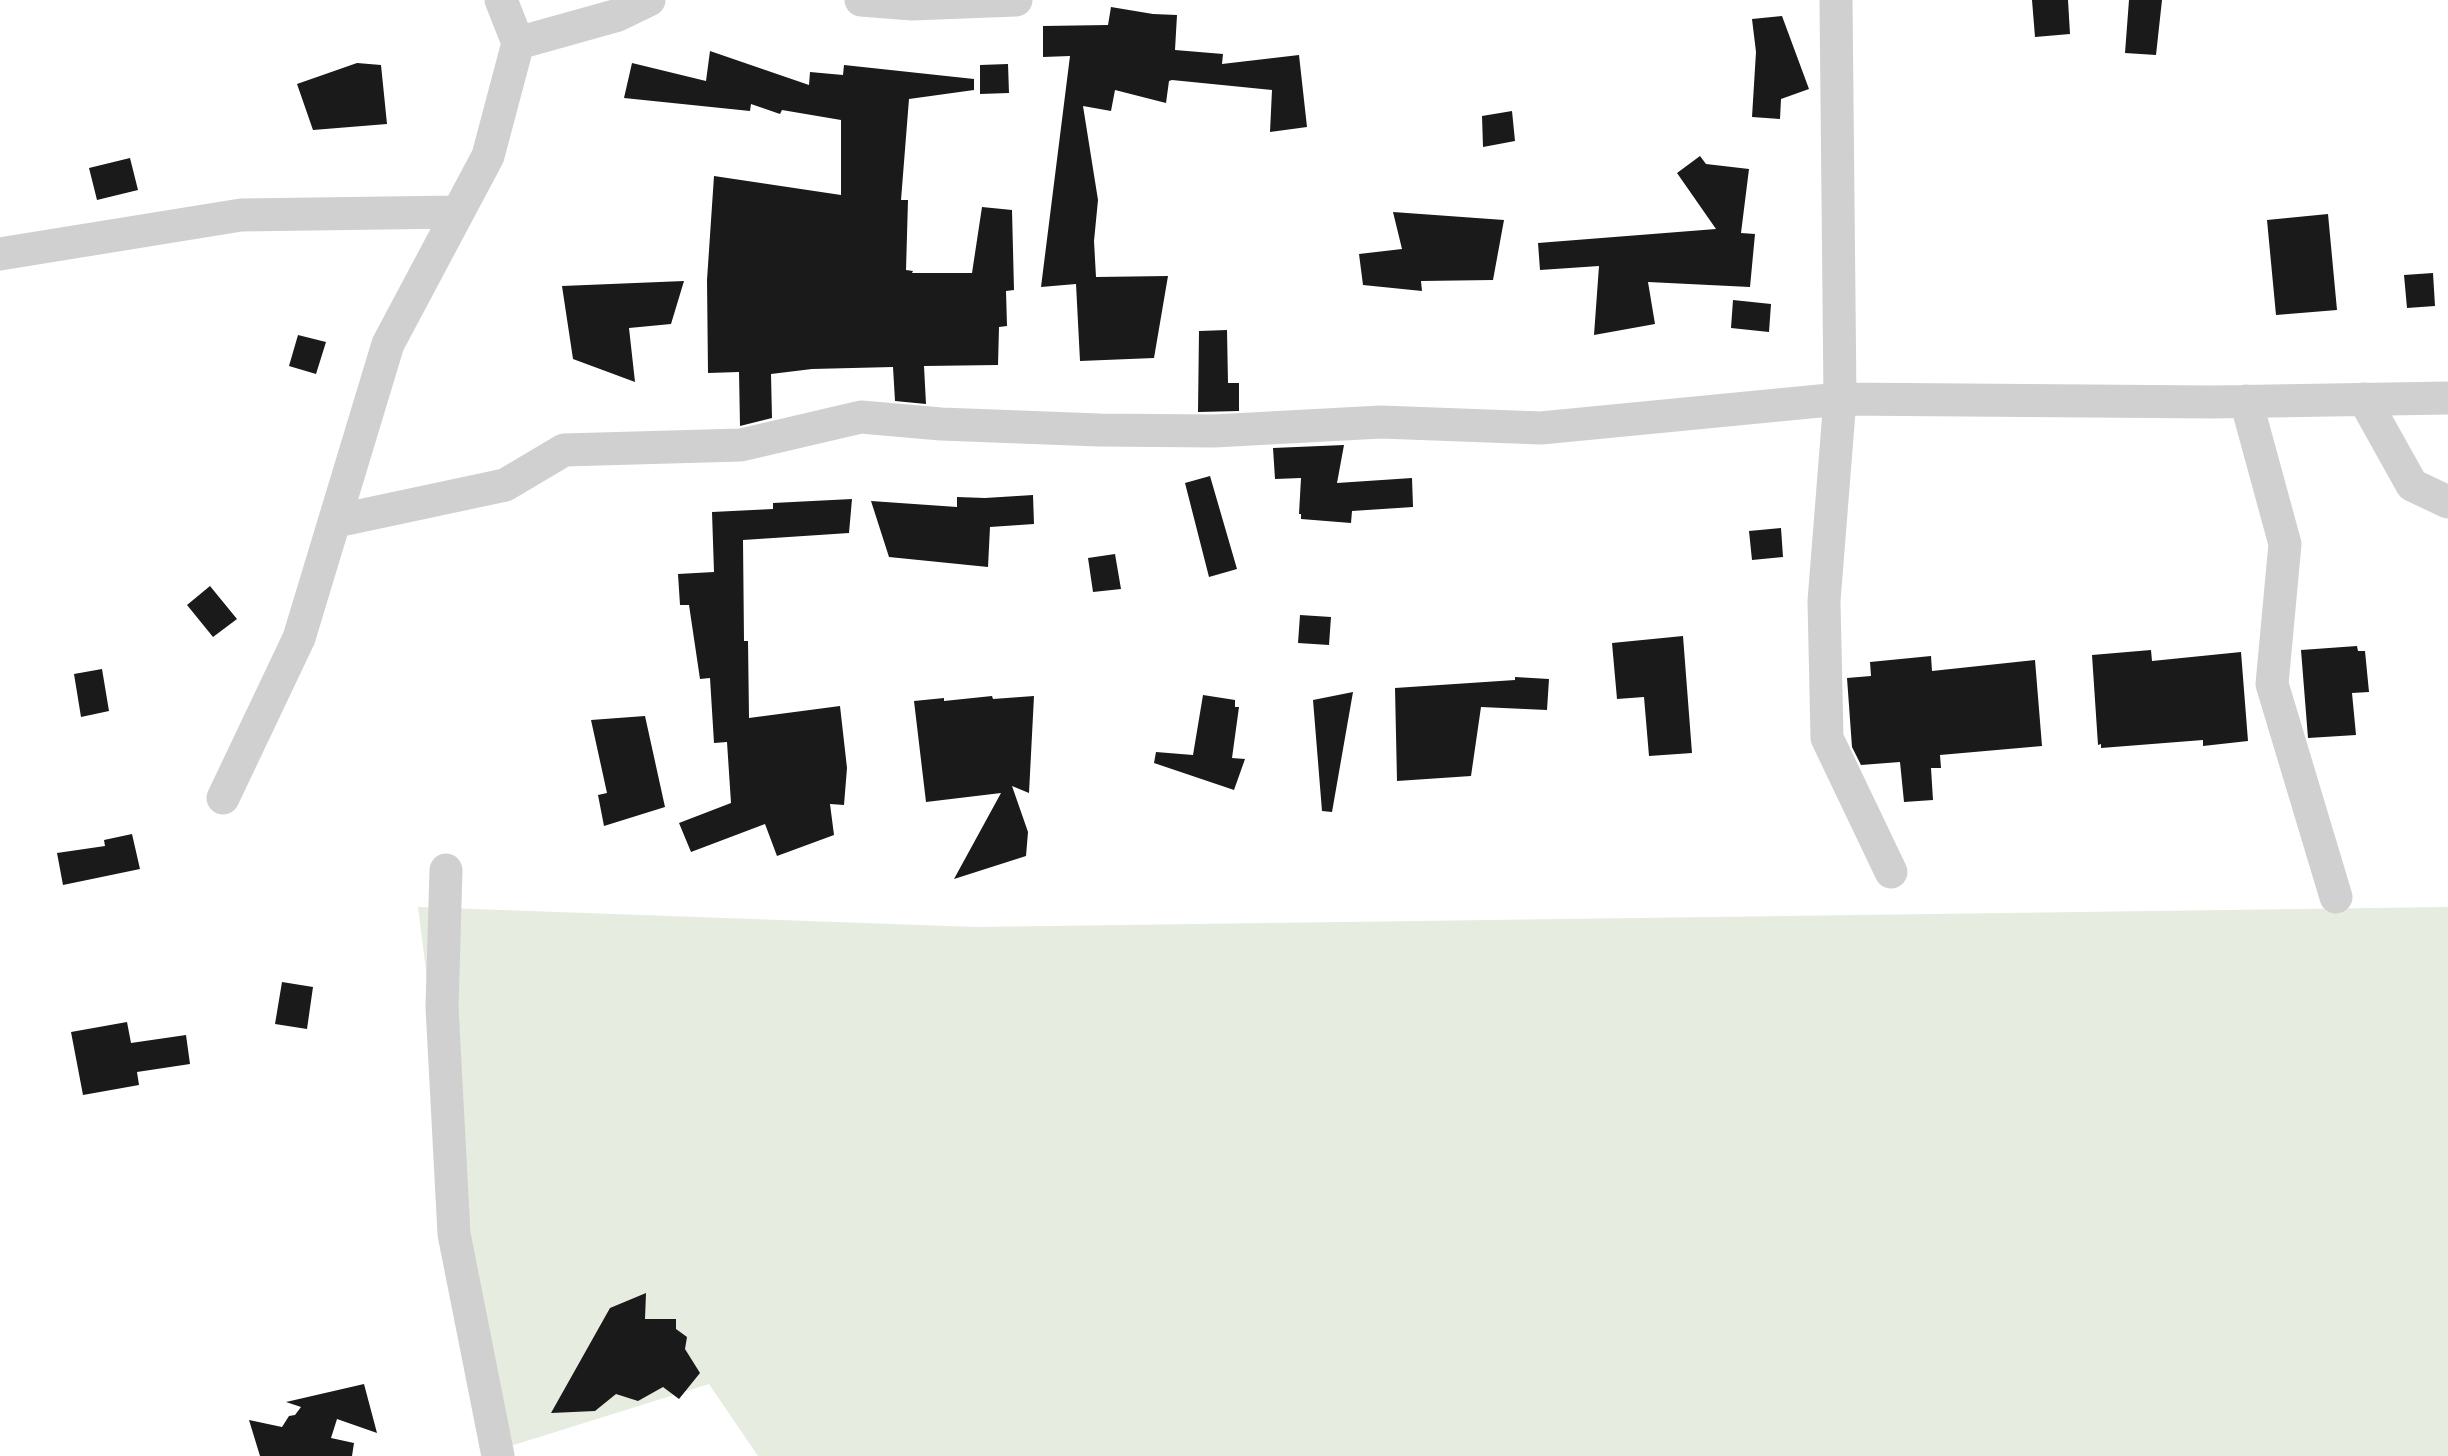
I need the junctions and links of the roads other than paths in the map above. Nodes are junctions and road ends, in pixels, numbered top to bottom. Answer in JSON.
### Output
{"nodes":[{"id":1,"x":501,"y":0,"type":"edge"},
{"id":2,"x":650,"y":0,"type":"edge"},
{"id":3,"x":861,"y":0,"type":"edge"},
{"id":4,"x":1016,"y":0,"type":"edge"},
{"id":5,"x":1836,"y":0,"type":"edge"},
{"id":6,"x":518,"y":43,"type":"junction"},
{"id":7,"x":457,"y":212,"type":"junction"},
{"id":8,"x":0,"y":254,"type":"edge"},
{"id":9,"x":2448,"y":398,"type":"edge"},
{"id":10,"x":1840,"y":399,"type":"junction"},
{"id":11,"x":2364,"y":399,"type":"junction"},
{"id":12,"x":2246,"y":401,"type":"junction"},
{"id":13,"x":2448,"y":502,"type":"edge"},
{"id":14,"x":336,"y":521,"type":"junction"},
{"id":15,"x":223,"y":798,"type":"dead end"},
{"id":16,"x":446,"y":870,"type":"dead end"},
{"id":17,"x":1891,"y":872,"type":"dead end"},
{"id":18,"x":2336,"y":897,"type":"dead end"},
{"id":19,"x":498,"y":1456,"type":"edge"}],
"edges":[{"from":1,"to":6,"type":"street"},
{"from":2,"to":6,"type":"street"},
{"from":3,"to":4,"type":"street"},
{"from":5,"to":10,"type":"street"},
{"from":6,"to":7,"type":"street"},
{"from":7,"to":8,"type":"street"},
{"from":7,"to":14,"type":"street"},
{"from":9,"to":11,"type":"street"},
{"from":10,"to":12,"type":"street"},
{"from":10,"to":14,"type":"street"},
{"from":10,"to":17,"type":"street"},
{"from":11,"to":12,"type":"street"},
{"from":11,"to":13,"type":"street"},
{"from":12,"to":18,"type":"street"},
{"from":14,"to":15,"type":"street"},
{"from":16,"to":19,"type":"street"}]}
